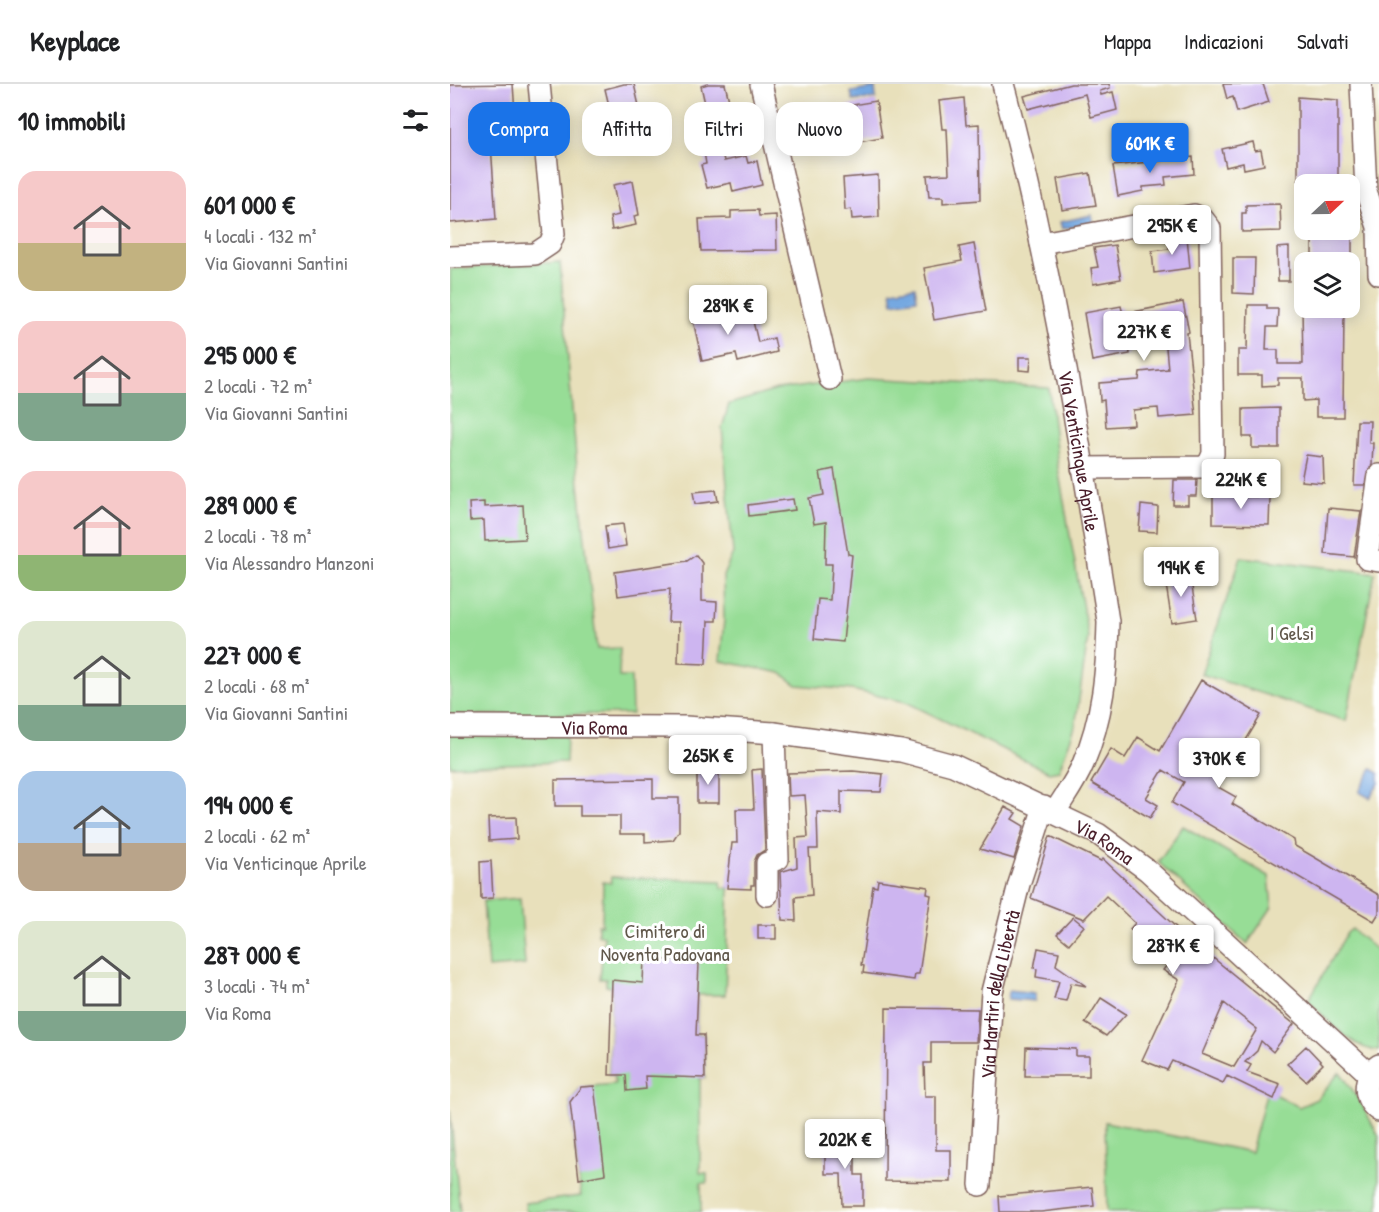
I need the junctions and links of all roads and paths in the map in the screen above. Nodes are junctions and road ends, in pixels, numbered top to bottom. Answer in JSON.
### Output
{"nodes":[{"id":1,"x":539,"y":84,"type":"edge"},
{"id":2,"x":761,"y":84,"type":"edge"},
{"id":3,"x":1004,"y":84,"type":"edge"},
{"id":4,"x":1361,"y":84,"type":"edge"},
{"id":5,"x":1041,"y":243,"type":"junction"},
{"id":6,"x":450,"y":257,"type":"edge"},
{"id":7,"x":1379,"y":274,"type":"edge"},
{"id":8,"x":830,"y":379,"type":"dead end"},
{"id":9,"x":1082,"y":468,"type":"junction"},
{"id":10,"x":1379,"y":475,"type":"edge"},
{"id":11,"x":1379,"y":561,"type":"edge"},
{"id":12,"x":450,"y":726,"type":"edge"},
{"id":13,"x":774,"y":733,"type":"junction"},
{"id":14,"x":1049,"y":810,"type":"junction"},
{"id":15,"x":767,"y":895,"type":"dead end"},
{"id":16,"x":1374,"y":1069,"type":"edge"},
{"id":17,"x":1379,"y":1111,"type":"edge"},
{"id":18,"x":980,"y":1185,"type":"dead end"}],
"edges":[{"from":1,"to":6,"type":"street"},
{"from":2,"to":8,"type":"street"},
{"from":3,"to":5,"type":"street","name":"Via Venticinque Aprile"},
{"from":4,"to":7,"type":"street"},
{"from":5,"to":9,"type":"street","name":"Via Venticinque Aprile"},
{"from":5,"to":9,"type":"street"},
{"from":9,"to":14,"type":"street","name":"Via Venticinque Aprile"},
{"from":10,"to":11,"type":"street"},
{"from":12,"to":13,"type":"street","name":"Via Roma"},
{"from":13,"to":14,"type":"street","name":"Via Roma"},
{"from":13,"to":15,"type":"street"},
{"from":14,"to":16,"type":"street","name":"Via Roma"},
{"from":14,"to":18,"type":"street","name":"Via Martiri della Libertà"},
{"from":16,"to":17,"type":"street","name":"Via Roma"}]}
